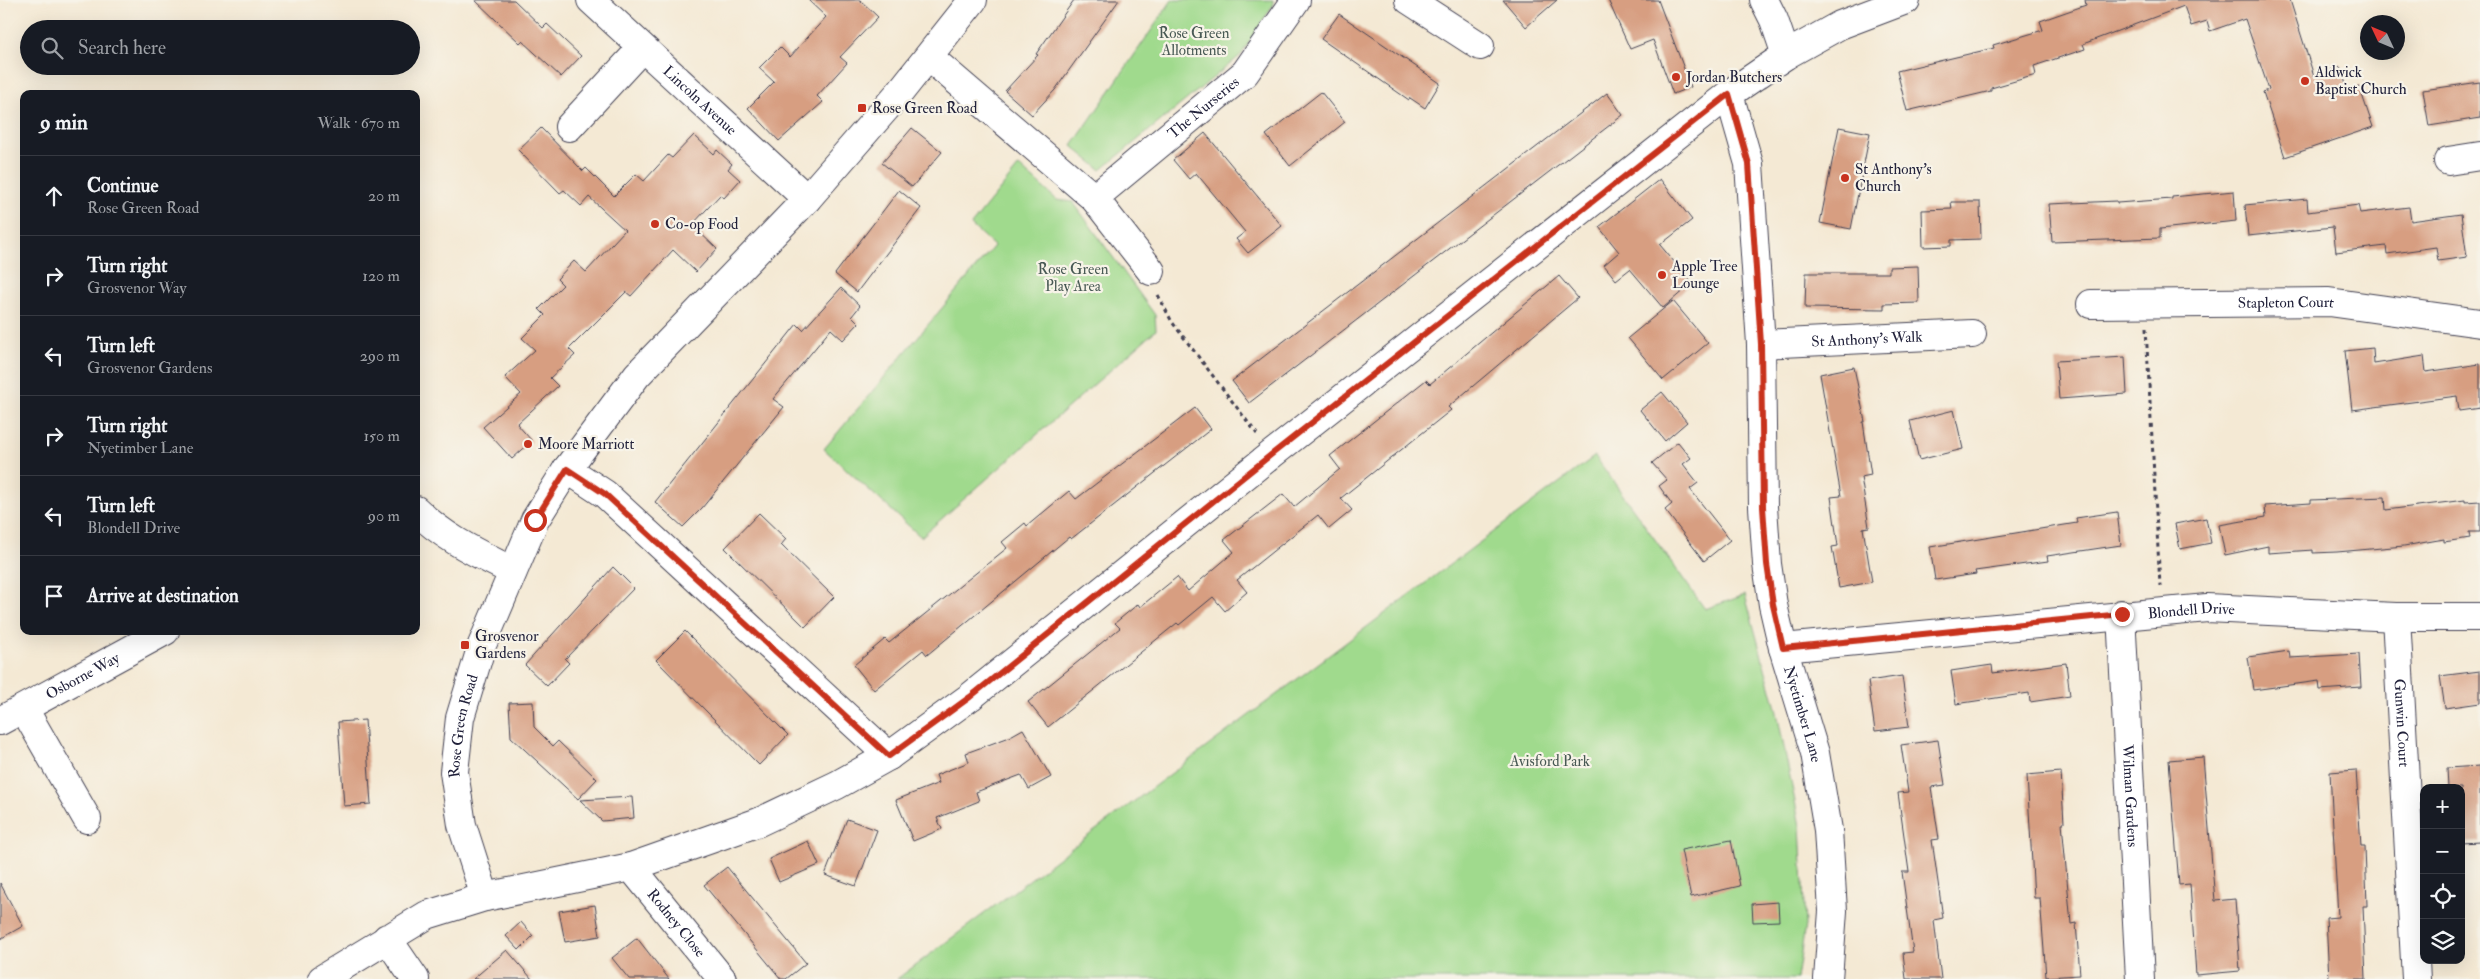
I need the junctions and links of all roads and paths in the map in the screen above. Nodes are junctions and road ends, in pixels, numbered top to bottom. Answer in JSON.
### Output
{"nodes":[{"id":1,"x":591,"y":0,"type":"edge"},
{"id":2,"x":1296,"y":0,"type":"edge"},
{"id":3,"x":1409,"y":0,"type":"edge"},
{"id":4,"x":1764,"y":0,"type":"edge"},
{"id":5,"x":1906,"y":0,"type":"edge"},
{"id":6,"x":961,"y":4,"type":"edge"},
{"id":7,"x":1480,"y":46,"type":"dead end"},
{"id":8,"x":642,"y":48,"type":"junction"},
{"id":9,"x":1786,"y":55,"type":"junction"},
{"id":10,"x":929,"y":57,"type":"junction"},
{"id":11,"x":1729,"y":94,"type":"junction"},
{"id":12,"x":569,"y":127,"type":"dead end"},
{"id":13,"x":2480,"y":156,"type":"edge"},
{"id":14,"x":2448,"y":161,"type":"dead end"},
{"id":15,"x":1094,"y":198,"type":"junction"},
{"id":16,"x":807,"y":199,"type":"junction"},
{"id":17,"x":1146,"y":265,"type":"joint"},
{"id":18,"x":2145,"y":303,"type":"junction"},
{"id":19,"x":2091,"y":304,"type":"dead end"},
{"id":20,"x":2480,"y":323,"type":"edge"},
{"id":21,"x":1972,"y":334,"type":"dead end"},
{"id":22,"x":1761,"y":344,"type":"junction"},
{"id":23,"x":1257,"y":434,"type":"dead end"},
{"id":24,"x":567,"y":469,"type":"junction"},
{"id":25,"x":420,"y":514,"type":"edge"},
{"id":26,"x":512,"y":571,"type":"junction"},
{"id":27,"x":2162,"y":612,"type":"junction"},
{"id":28,"x":2122,"y":614,"type":"junction"},
{"id":29,"x":2480,"y":617,"type":"edge"},
{"id":30,"x":2396,"y":618,"type":"junction"},
{"id":31,"x":158,"y":635,"type":"edge"},
{"id":32,"x":1783,"y":648,"type":"junction"},
{"id":33,"x":24,"y":708,"type":"junction"},
{"id":34,"x":0,"y":721,"type":"edge"},
{"id":35,"x":889,"y":756,"type":"junction"},
{"id":36,"x":87,"y":819,"type":"dead end"},
{"id":37,"x":631,"y":867,"type":"junction"},
{"id":38,"x":485,"y":897,"type":"junction"},
{"id":39,"x":387,"y":938,"type":"junction"},
{"id":40,"x":322,"y":979,"type":"edge"},
{"id":41,"x":415,"y":979,"type":"edge"},
{"id":42,"x":722,"y":979,"type":"edge"},
{"id":43,"x":1828,"y":979,"type":"edge"},
{"id":44,"x":2140,"y":979,"type":"edge"},
{"id":45,"x":2416,"y":979,"type":"edge"}],
"edges":[{"from":1,"to":8,"type":"street","name":"Lincoln Avenue"},
{"from":2,"to":15,"type":"street","name":"The Nurseries"},
{"from":3,"to":7,"type":"street"},
{"from":4,"to":9,"type":"street"},
{"from":5,"to":9,"type":"street"},
{"from":6,"to":10,"type":"street","name":"Rose Green Road"},
{"from":8,"to":12,"type":"street"},
{"from":8,"to":16,"type":"street","name":"Lincoln Avenue"},
{"from":9,"to":11,"type":"street"},
{"from":10,"to":15,"type":"street"},
{"from":10,"to":16,"type":"street","name":"Rose Green Road"},
{"from":11,"to":22,"type":"street","name":"Nyetimber Lane"},
{"from":11,"to":35,"type":"street"},
{"from":13,"to":14,"type":"street"},
{"from":15,"to":17,"type":"street"},
{"from":16,"to":24,"type":"street","name":"Rose Green Road"},
{"from":17,"to":23,"type":"path"},
{"from":18,"to":19,"type":"street","name":"Stapleton Court"},
{"from":18,"to":20,"type":"street","name":"Stapleton Court"},
{"from":18,"to":27,"type":"path"},
{"from":21,"to":22,"type":"street","name":"St Anthony's Walk"},
{"from":22,"to":32,"type":"street","name":"Nyetimber Lane"},
{"from":24,"to":26,"type":"street","name":"Rose Green Road"},
{"from":24,"to":35,"type":"street"},
{"from":25,"to":26,"type":"street"},
{"from":26,"to":38,"type":"street","name":"Rose Green Road"},
{"from":27,"to":28,"type":"street","name":"Blondell Drive"},
{"from":27,"to":30,"type":"street","name":"Blondell Drive"},
{"from":28,"to":32,"type":"street","name":"Blondell Drive"},
{"from":28,"to":44,"type":"street","name":"Wilman Gardens"},
{"from":29,"to":30,"type":"street","name":"Blondell Drive"},
{"from":30,"to":45,"type":"street","name":"Gunwin Court"},
{"from":31,"to":33,"type":"street","name":"Osborne Way"},
{"from":32,"to":43,"type":"street","name":"Nyetimber Lane"},
{"from":33,"to":34,"type":"street","name":"Osborne Way"},
{"from":33,"to":36,"type":"street"},
{"from":35,"to":37,"type":"street"},
{"from":37,"to":38,"type":"street"},
{"from":37,"to":42,"type":"street","name":"Rodney Close"},
{"from":38,"to":39,"type":"street"},
{"from":39,"to":40,"type":"street"},
{"from":39,"to":41,"type":"street"}]}
